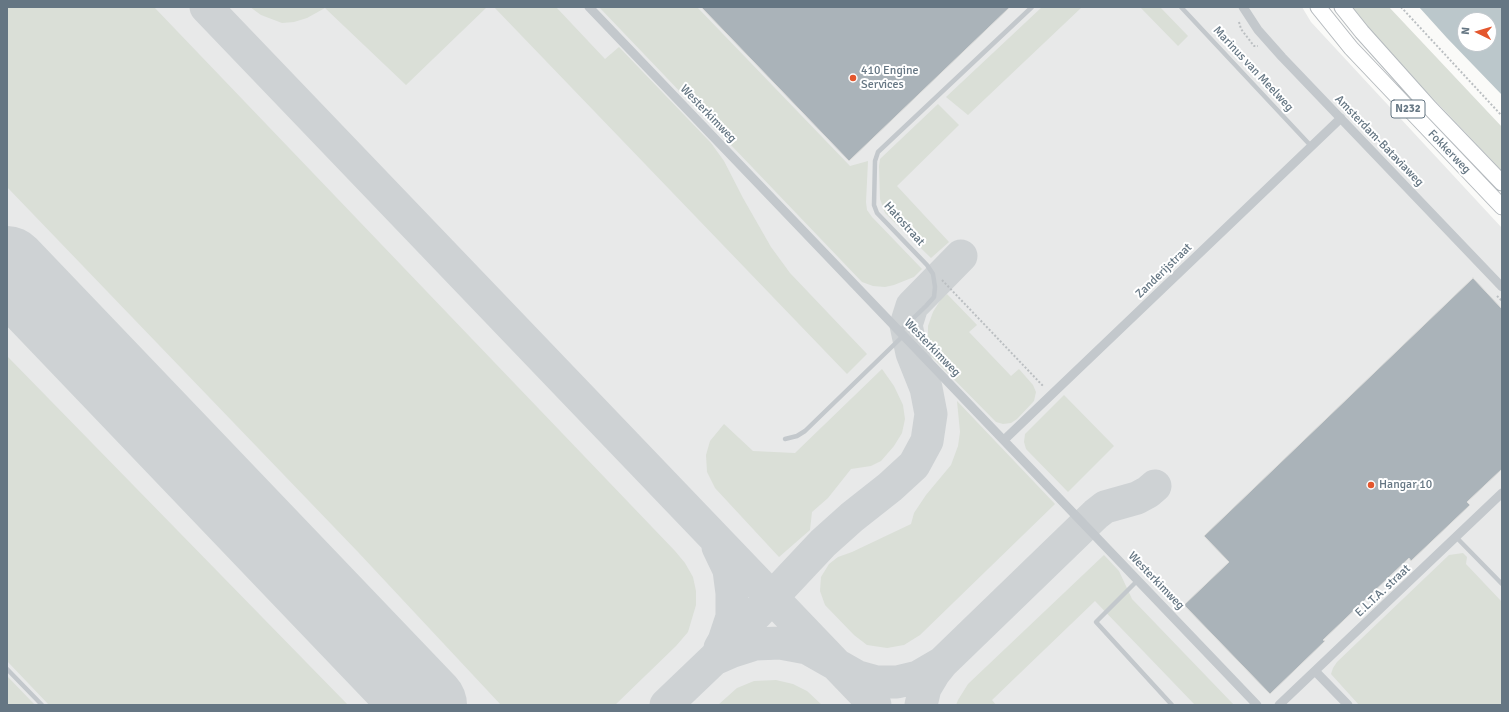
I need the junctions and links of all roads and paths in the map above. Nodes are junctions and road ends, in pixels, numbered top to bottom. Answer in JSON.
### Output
{"nodes":[{"id":1,"x":589,"y":7,"type":"edge"},
{"id":2,"x":1032,"y":7,"type":"edge"},
{"id":3,"x":1181,"y":7,"type":"edge"},
{"id":4,"x":1243,"y":7,"type":"edge"},
{"id":5,"x":1318,"y":7,"type":"edge"},
{"id":6,"x":1342,"y":7,"type":"edge"},
{"id":7,"x":1401,"y":7,"type":"edge"},
{"id":8,"x":1502,"y":116,"type":"edge"},
{"id":9,"x":1341,"y":118,"type":"junction"},
{"id":10,"x":1311,"y":146,"type":"junction"},
{"id":11,"x":1502,"y":183,"type":"edge"},
{"id":12,"x":1502,"y":207,"type":"edge"},
{"id":13,"x":927,"y":265,"type":"junction"},
{"id":14,"x":1502,"y":287,"type":"edge"},
{"id":15,"x":902,"y":333,"type":"junction"},
{"id":16,"x":1052,"y":396,"type":"junction"},
{"id":17,"x":784,"y":438,"type":"dead end"},
{"id":18,"x":1004,"y":440,"type":"junction"},
{"id":19,"x":1502,"y":493,"type":"edge"},
{"id":20,"x":1456,"y":538,"type":"junction"},
{"id":21,"x":1139,"y":580,"type":"junction"},
{"id":22,"x":1502,"y":584,"type":"edge"},
{"id":23,"x":7,"y":669,"type":"edge"},
{"id":24,"x":1315,"y":671,"type":"junction"},
{"id":25,"x":42,"y":705,"type":"edge"},
{"id":26,"x":1172,"y":705,"type":"edge"},
{"id":27,"x":1257,"y":705,"type":"edge"},
{"id":28,"x":1279,"y":705,"type":"edge"},
{"id":29,"x":1348,"y":705,"type":"edge"}],
"edges":[{"from":1,"to":15,"type":"street","name":"Westerkimweg"},
{"from":2,"to":13,"type":"lane","name":"Hatostraat"},
{"from":3,"to":10,"type":"lane","name":"Marinus van Meelweg"},
{"from":4,"to":9,"type":"street","name":"Amsterdam-Bataviaweg"},
{"from":5,"to":12,"type":"main road","name":"Fokkerweg","number":"N232"},
{"from":6,"to":11,"type":"main road","name":"Fokkerweg","number":"N232"},
{"from":7,"to":8,"type":"path"},
{"from":9,"to":10,"type":"street","name":"Zanderijstraat"},
{"from":9,"to":14,"type":"street","name":"Amsterdam-Bataviaweg"},
{"from":10,"to":16,"type":"street","name":"Zanderijstraat"},
{"from":13,"to":15,"type":"lane"},
{"from":13,"to":16,"type":"path"},
{"from":15,"to":17,"type":"lane"},
{"from":15,"to":18,"type":"street","name":"Westerkimweg"},
{"from":16,"to":18,"type":"street","name":"Zanderijstraat"},
{"from":18,"to":21,"type":"street","name":"Westerkimweg"},
{"from":19,"to":20,"type":"street","name":"E.L.T.A. straat"},
{"from":20,"to":22,"type":"lane"},
{"from":20,"to":24,"type":"street","name":"E.L.T.A. straat"},
{"from":21,"to":26,"type":"lane"},
{"from":21,"to":27,"type":"street","name":"Westerkimweg"},
{"from":23,"to":25,"type":"lane"},
{"from":24,"to":28,"type":"street","name":"E.L.T.A. straat"},
{"from":24,"to":29,"type":"street"}]}
